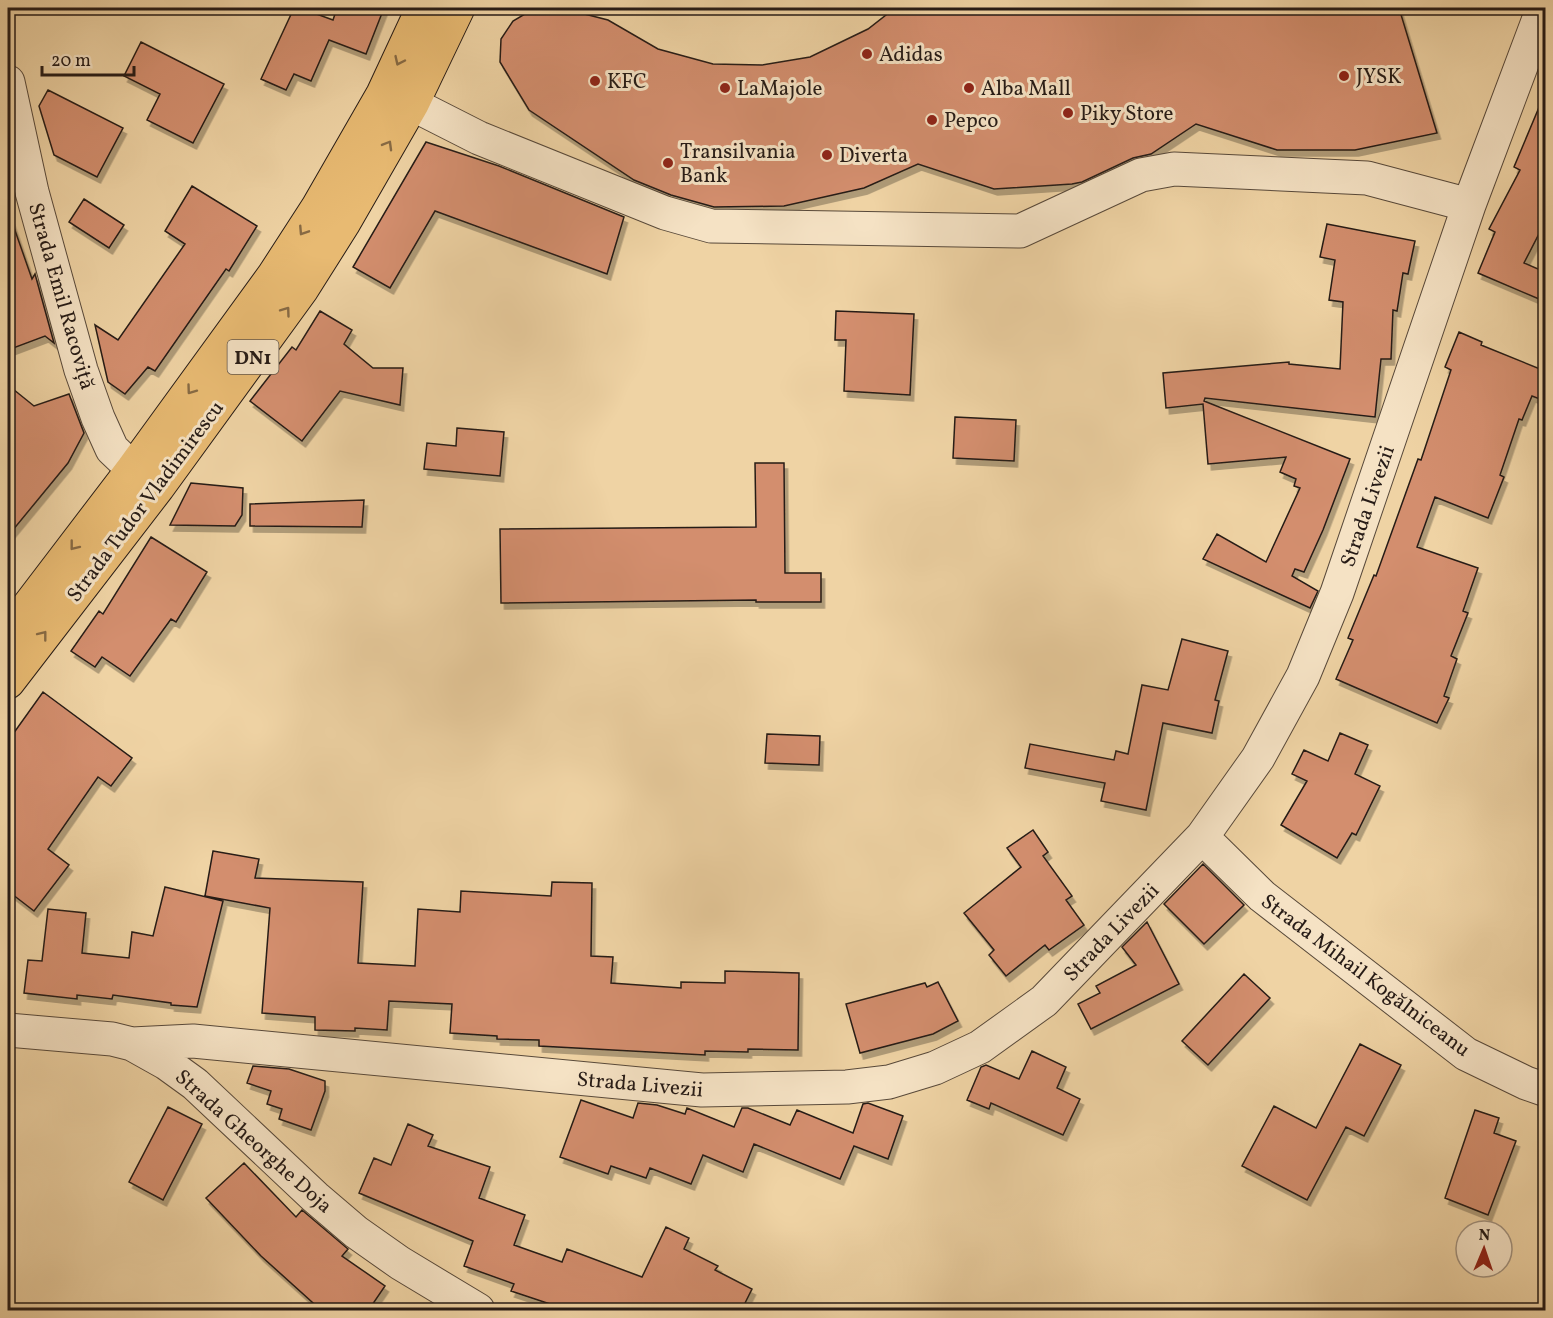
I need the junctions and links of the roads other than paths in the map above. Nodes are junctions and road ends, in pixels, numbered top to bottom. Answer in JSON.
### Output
{"nodes":[{"id":1,"x":423,"y":8,"type":"edge"},
{"id":2,"x":458,"y":8,"type":"edge"},
{"id":3,"x":1543,"y":8,"type":"edge"},
{"id":4,"x":8,"y":82,"type":"edge"},
{"id":5,"x":412,"y":104,"type":"junction"},
{"id":6,"x":1469,"y":205,"type":"junction"},
{"id":7,"x":146,"y":478,"type":"junction"},
{"id":8,"x":8,"y":633,"type":"edge"},
{"id":9,"x":8,"y":682,"type":"edge"},
{"id":10,"x":1202,"y":837,"type":"junction"},
{"id":11,"x":8,"y":1030,"type":"edge"},
{"id":12,"x":132,"y":1044,"type":"junction"},
{"id":13,"x":1545,"y":1090,"type":"edge"},
{"id":14,"x":478,"y":1311,"type":"edge"}],
"edges":[{"from":1,"to":7,"type":"main road","name":"Strada Tudor Vladimirescu","number":"DN1","one_way":true},
{"from":2,"to":5,"type":"main road","name":"Strada Tudor Vladimirescu","number":"DN1"},
{"from":3,"to":6,"type":"street","name":"Strada Livezii"},
{"from":4,"to":7,"type":"street","name":"Strada Emil Racoviță"},
{"from":5,"to":6,"type":"street"},
{"from":7,"to":5,"type":"main road","name":"Strada Tudor Vladimirescu","number":"DN1","one_way":true},
{"from":6,"to":10,"type":"street","name":"Strada Livezii"},
{"from":7,"to":8,"type":"main road","name":"Strada Tudor Vladimirescu","number":"DN1","one_way":true},
{"from":9,"to":7,"type":"main road","name":"Strada Tudor Vladimirescu","number":"DN1","one_way":true},
{"from":10,"to":12,"type":"street","name":"Strada Livezii"},
{"from":10,"to":13,"type":"street","name":"Strada Mihail Kogălniceanu"},
{"from":11,"to":12,"type":"street","name":"Strada Gheorghe Doja"},
{"from":12,"to":14,"type":"street","name":"Strada Gheorghe Doja"}]}
